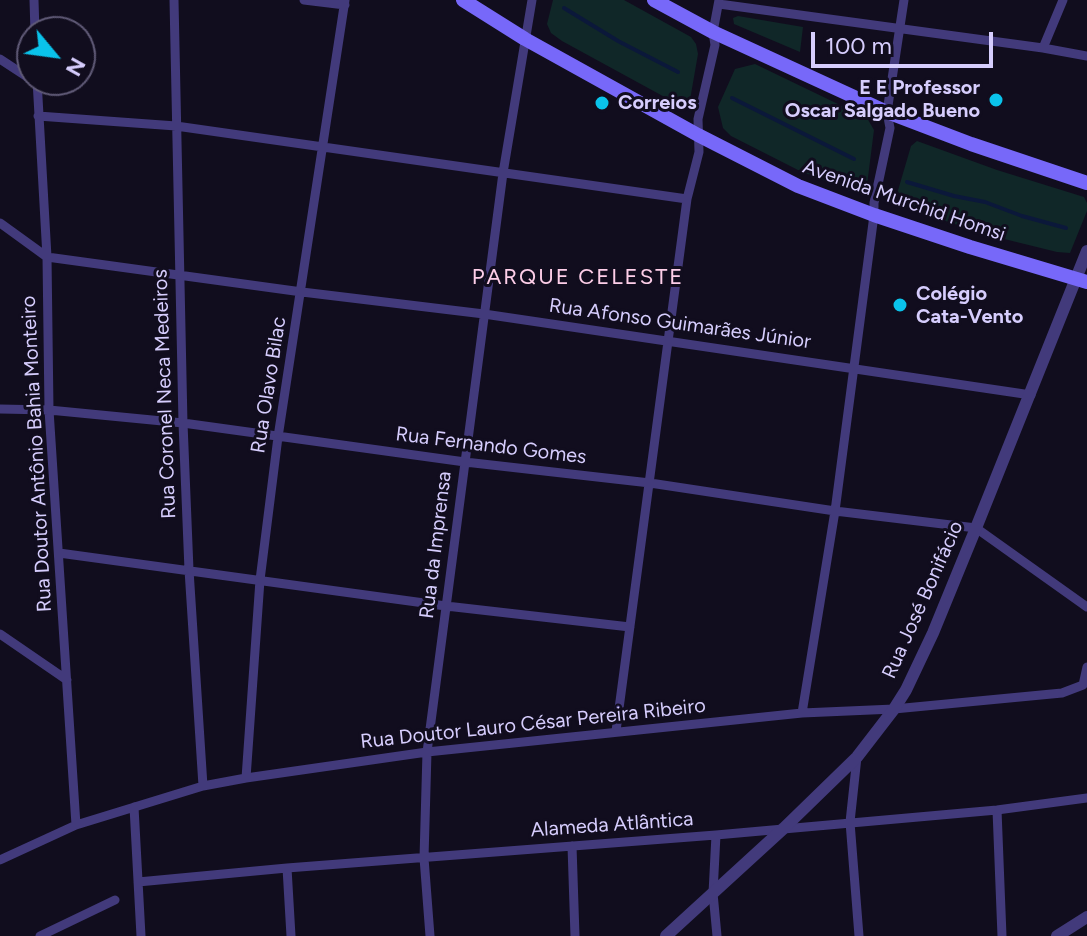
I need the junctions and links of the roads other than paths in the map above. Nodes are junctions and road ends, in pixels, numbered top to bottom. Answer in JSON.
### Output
{"nodes":[{"id":1,"x":174,"y":0,"type":"edge"},
{"id":2,"x":304,"y":0,"type":"edge"},
{"id":3,"x":463,"y":0,"type":"edge"},
{"id":4,"x":532,"y":0,"type":"edge"},
{"id":5,"x":654,"y":0,"type":"edge"},
{"id":6,"x":904,"y":0,"type":"edge"},
{"id":7,"x":1063,"y":0,"type":"edge"},
{"id":8,"x":719,"y":2,"type":"edge"},
{"id":9,"x":345,"y":3,"type":"edge"},
{"id":10,"x":901,"y":28,"type":"junction"},
{"id":11,"x":713,"y":32,"type":"junction"},
{"id":12,"x":525,"y":39,"type":"junction"},
{"id":13,"x":1043,"y":48,"type":"junction"},
{"id":14,"x":1087,"y":56,"type":"edge"},
{"id":15,"x":38,"y":96,"type":"edge"},
{"id":16,"x":887,"y":112,"type":"junction"},
{"id":17,"x":38,"y":116,"type":"junction"},
{"id":18,"x":176,"y":126,"type":"junction"},
{"id":19,"x":698,"y":135,"type":"junction"},
{"id":20,"x":322,"y":147,"type":"junction"},
{"id":21,"x":503,"y":173,"type":"junction"},
{"id":22,"x":1087,"y":183,"type":"edge"},
{"id":23,"x":687,"y":199,"type":"junction"},
{"id":24,"x":874,"y":215,"type":"junction"},
{"id":25,"x":0,"y":223,"type":"edge"},
{"id":26,"x":1087,"y":251,"type":"edge"},
{"id":27,"x":47,"y":257,"type":"junction"},
{"id":28,"x":178,"y":274,"type":"junction"},
{"id":29,"x":1082,"y":280,"type":"edge"},
{"id":30,"x":302,"y":292,"type":"junction"},
{"id":31,"x":484,"y":314,"type":"junction"},
{"id":32,"x":668,"y":342,"type":"junction"},
{"id":33,"x":853,"y":367,"type":"junction"},
{"id":34,"x":1031,"y":395,"type":"junction"},
{"id":35,"x":0,"y":409,"type":"edge"},
{"id":36,"x":49,"y":410,"type":"junction"},
{"id":37,"x":183,"y":423,"type":"junction"},
{"id":38,"x":278,"y":437,"type":"junction"},
{"id":39,"x":465,"y":462,"type":"junction"},
{"id":40,"x":650,"y":483,"type":"junction"},
{"id":41,"x":835,"y":511,"type":"junction"},
{"id":42,"x":976,"y":528,"type":"junction"},
{"id":43,"x":59,"y":553,"type":"junction"},
{"id":44,"x":189,"y":570,"type":"junction"},
{"id":45,"x":260,"y":580,"type":"junction"},
{"id":46,"x":446,"y":606,"type":"junction"},
{"id":47,"x":1087,"y":607,"type":"edge"},
{"id":48,"x":630,"y":627,"type":"junction"},
{"id":49,"x":0,"y":634,"type":"edge"},
{"id":50,"x":1087,"y":667,"type":"edge"},
{"id":51,"x":67,"y":680,"type":"junction"},
{"id":52,"x":1085,"y":687,"type":"edge"},
{"id":53,"x":894,"y":709,"type":"junction"},
{"id":54,"x":802,"y":713,"type":"junction"},
{"id":55,"x":616,"y":731,"type":"junction"},
{"id":56,"x":427,"y":752,"type":"junction"},
{"id":57,"x":857,"y":757,"type":"junction"},
{"id":58,"x":246,"y":778,"type":"junction"},
{"id":59,"x":203,"y":786,"type":"junction"},
{"id":60,"x":1087,"y":798,"type":"edge"},
{"id":61,"x":134,"y":807,"type":"junction"},
{"id":62,"x":997,"y":810,"type":"junction"},
{"id":63,"x":850,"y":822,"type":"junction"},
{"id":64,"x":76,"y":825,"type":"junction"},
{"id":65,"x":784,"y":828,"type":"junction"},
{"id":66,"x":716,"y":835,"type":"junction"},
{"id":67,"x":572,"y":846,"type":"junction"},
{"id":68,"x":2,"y":856,"type":"edge"},
{"id":69,"x":424,"y":858,"type":"junction"},
{"id":70,"x":287,"y":868,"type":"junction"},
{"id":71,"x":138,"y":882,"type":"junction"},
{"id":72,"x":713,"y":893,"type":"junction"},
{"id":73,"x":115,"y":900,"type":"dead end"},
{"id":74,"x":1087,"y":917,"type":"edge"},
{"id":75,"x":54,"y":933,"type":"edge"},
{"id":76,"x":40,"y":936,"type":"edge"},
{"id":77,"x":141,"y":936,"type":"edge"},
{"id":78,"x":291,"y":936,"type":"edge"},
{"id":79,"x":430,"y":936,"type":"edge"},
{"id":80,"x":575,"y":936,"type":"edge"},
{"id":81,"x":666,"y":936,"type":"edge"},
{"id":82,"x":717,"y":936,"type":"edge"},
{"id":83,"x":859,"y":936,"type":"edge"},
{"id":84,"x":1002,"y":936,"type":"edge"},
{"id":85,"x":1057,"y":936,"type":"edge"}],
"edges":[{"from":1,"to":18,"type":"street","name":"Rua Coronel Neca Medeiros"},
{"from":2,"to":9,"type":"street"},
{"from":3,"to":12,"type":"main road","name":"Avenida Murchid Homsi"},
{"from":4,"to":12,"type":"street","name":"Rua da Imprensa"},
{"from":5,"to":11,"type":"main road"},
{"from":6,"to":10,"type":"street"},
{"from":7,"to":13,"type":"street"},
{"from":8,"to":10,"type":"street"},
{"from":8,"to":11,"type":"street"},
{"from":9,"to":20,"type":"street","name":"Rua Olavo Bilac"},
{"from":10,"to":13,"type":"street"},
{"from":10,"to":16,"type":"street"},
{"from":11,"to":16,"type":"main road"},
{"from":11,"to":19,"type":"street"},
{"from":12,"to":19,"type":"main road","name":"Avenida Murchid Homsi"},
{"from":12,"to":21,"type":"street","name":"Rua da Imprensa"},
{"from":13,"to":14,"type":"street"},
{"from":15,"to":17,"type":"street","name":"Rua Doutor Antônio Bahia Monteiro"},
{"from":16,"to":22,"type":"main road"},
{"from":16,"to":24,"type":"street"},
{"from":17,"to":18,"type":"street"},
{"from":17,"to":27,"type":"street","name":"Rua Doutor Antônio Bahia Monteiro"},
{"from":18,"to":20,"type":"street"},
{"from":18,"to":28,"type":"street","name":"Rua Coronel Neca Medeiros"},
{"from":19,"to":23,"type":"street"},
{"from":19,"to":24,"type":"main road","name":"Avenida Murchid Homsi"},
{"from":20,"to":21,"type":"street"},
{"from":20,"to":30,"type":"street","name":"Rua Olavo Bilac"},
{"from":21,"to":23,"type":"street"},
{"from":21,"to":31,"type":"street","name":"Rua da Imprensa"},
{"from":23,"to":32,"type":"street"},
{"from":24,"to":29,"type":"main road","name":"Avenida Murchid Homsi"},
{"from":24,"to":33,"type":"street"},
{"from":25,"to":27,"type":"street","name":"Rua Afonso Guimarães Júnior"},
{"from":26,"to":29,"type":"street","name":"Rua José Bonifácio"},
{"from":27,"to":28,"type":"street","name":"Rua Afonso Guimarães Júnior"},
{"from":27,"to":36,"type":"street","name":"Rua Doutor Antônio Bahia Monteiro"},
{"from":28,"to":30,"type":"street","name":"Rua Afonso Guimarães Júnior"},
{"from":28,"to":37,"type":"street","name":"Rua Coronel Neca Medeiros"},
{"from":29,"to":34,"type":"street","name":"Rua José Bonifácio"},
{"from":30,"to":31,"type":"street","name":"Rua Afonso Guimarães Júnior"},
{"from":30,"to":38,"type":"street","name":"Rua Olavo Bilac"},
{"from":31,"to":32,"type":"street","name":"Rua Afonso Guimarães Júnior"},
{"from":31,"to":39,"type":"street","name":"Rua da Imprensa"},
{"from":32,"to":33,"type":"street","name":"Rua Afonso Guimarães Júnior"},
{"from":32,"to":40,"type":"street"},
{"from":33,"to":34,"type":"street","name":"Rua Afonso Guimarães Júnior"},
{"from":33,"to":41,"type":"street"},
{"from":34,"to":42,"type":"street","name":"Rua José Bonifácio"},
{"from":35,"to":36,"type":"street","name":"Rua Fernando Gomes"},
{"from":36,"to":37,"type":"street","name":"Rua Fernando Gomes"},
{"from":36,"to":43,"type":"street","name":"Rua Doutor Antônio Bahia Monteiro"},
{"from":37,"to":38,"type":"street","name":"Rua Fernando Gomes"},
{"from":37,"to":44,"type":"street","name":"Rua Coronel Neca Medeiros"},
{"from":38,"to":39,"type":"street","name":"Rua Fernando Gomes"},
{"from":38,"to":45,"type":"street","name":"Rua Olavo Bilac"},
{"from":39,"to":40,"type":"street","name":"Rua Fernando Gomes"},
{"from":39,"to":46,"type":"street","name":"Rua da Imprensa"},
{"from":40,"to":41,"type":"street","name":"Rua Fernando Gomes"},
{"from":40,"to":48,"type":"street"},
{"from":41,"to":42,"type":"street","name":"Rua Fernando Gomes"},
{"from":41,"to":54,"type":"street"},
{"from":42,"to":47,"type":"street"},
{"from":42,"to":53,"type":"street","name":"Rua José Bonifácio"},
{"from":43,"to":44,"type":"street"},
{"from":43,"to":51,"type":"street","name":"Rua Doutor Antônio Bahia Monteiro"},
{"from":44,"to":45,"type":"street"},
{"from":44,"to":59,"type":"street","name":"Rua Coronel Neca Medeiros"},
{"from":45,"to":46,"type":"street"},
{"from":45,"to":58,"type":"street","name":"Rua Olavo Bilac"},
{"from":46,"to":48,"type":"street"},
{"from":46,"to":56,"type":"street","name":"Rua da Imprensa"},
{"from":48,"to":55,"type":"street"},
{"from":49,"to":51,"type":"street"},
{"from":50,"to":52,"type":"street"},
{"from":51,"to":64,"type":"street","name":"Rua Doutor Antônio Bahia Monteiro"},
{"from":52,"to":53,"type":"street","name":"Rua Doutor Lauro César Pereira Ribeiro"},
{"from":53,"to":54,"type":"street","name":"Rua Doutor Lauro César Pereira Ribeiro"},
{"from":53,"to":57,"type":"street","name":"Rua José Bonifácio"},
{"from":54,"to":55,"type":"street","name":"Rua Doutor Lauro César Pereira Ribeiro"},
{"from":55,"to":56,"type":"street","name":"Rua Doutor Lauro César Pereira Ribeiro"},
{"from":56,"to":58,"type":"street","name":"Rua Doutor Lauro César Pereira Ribeiro"},
{"from":56,"to":69,"type":"street","name":"Rua da Imprensa"},
{"from":57,"to":63,"type":"street"},
{"from":57,"to":65,"type":"street","name":"Rua José Bonifácio"},
{"from":58,"to":59,"type":"street","name":"Rua Doutor Lauro César Pereira Ribeiro"},
{"from":59,"to":61,"type":"street","name":"Rua Doutor Lauro César Pereira Ribeiro"},
{"from":60,"to":62,"type":"street","name":"Alameda Atlântica"},
{"from":61,"to":64,"type":"street","name":"Rua Doutor Lauro César Pereira Ribeiro"},
{"from":61,"to":71,"type":"street"},
{"from":62,"to":63,"type":"street","name":"Alameda Atlântica"},
{"from":62,"to":84,"type":"street"},
{"from":63,"to":65,"type":"street","name":"Alameda Atlântica"},
{"from":63,"to":83,"type":"street"},
{"from":64,"to":68,"type":"street","name":"Rua Doutor Lauro César Pereira Ribeiro"},
{"from":65,"to":66,"type":"street","name":"Alameda Atlântica"},
{"from":65,"to":72,"type":"street","name":"Rua José Bonifácio"},
{"from":66,"to":67,"type":"street","name":"Alameda Atlântica"},
{"from":66,"to":72,"type":"street"},
{"from":67,"to":69,"type":"street","name":"Alameda Atlântica"},
{"from":67,"to":80,"type":"street"},
{"from":69,"to":70,"type":"street","name":"Alameda Atlântica"},
{"from":69,"to":79,"type":"street","name":"Rua da Imprensa"},
{"from":70,"to":71,"type":"street","name":"Alameda Atlântica"},
{"from":70,"to":78,"type":"street"},
{"from":71,"to":77,"type":"street"},
{"from":72,"to":81,"type":"street","name":"Rua José Bonifácio"},
{"from":72,"to":82,"type":"street"},
{"from":73,"to":75,"type":"street"},
{"from":74,"to":85,"type":"street"},
{"from":75,"to":76,"type":"street"}]}
